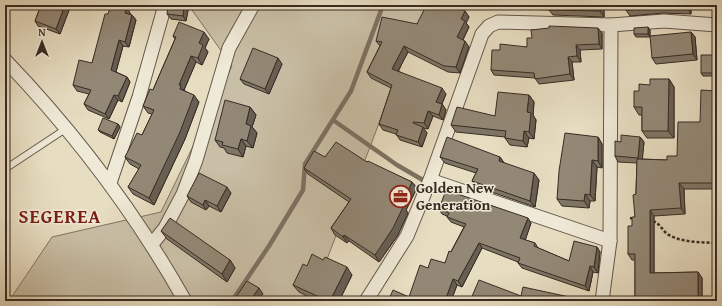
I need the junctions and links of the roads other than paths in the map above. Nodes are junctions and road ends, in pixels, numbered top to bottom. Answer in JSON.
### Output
{"nodes":[{"id":1,"x":165,"y":5,"type":"edge"},
{"id":2,"x":253,"y":5,"type":"edge"},
{"id":3,"x":611,"y":25,"type":"junction"},
{"id":4,"x":717,"y":25,"type":"edge"},
{"id":5,"x":5,"y":60,"type":"edge"},
{"id":6,"x":68,"y":128,"type":"junction"},
{"id":7,"x":5,"y":170,"type":"edge"},
{"id":8,"x":430,"y":180,"type":"junction"},
{"id":9,"x":110,"y":183,"type":"junction"},
{"id":10,"x":610,"y":241,"type":"junction"},
{"id":11,"x":152,"y":244,"type":"junction"},
{"id":12,"x":185,"y":301,"type":"edge"},
{"id":13,"x":366,"y":301,"type":"edge"},
{"id":14,"x":602,"y":301,"type":"edge"}],
"edges":[{"from":1,"to":9,"type":"street"},
{"from":2,"to":11,"type":"street"},
{"from":3,"to":4,"type":"street"},
{"from":3,"to":8,"type":"street"},
{"from":3,"to":10,"type":"street"},
{"from":5,"to":6,"type":"street"},
{"from":6,"to":7,"type":"lane"},
{"from":6,"to":9,"type":"street"},
{"from":8,"to":10,"type":"street"},
{"from":8,"to":13,"type":"street"},
{"from":9,"to":11,"type":"street"},
{"from":10,"to":14,"type":"street"},
{"from":11,"to":12,"type":"street"}]}
